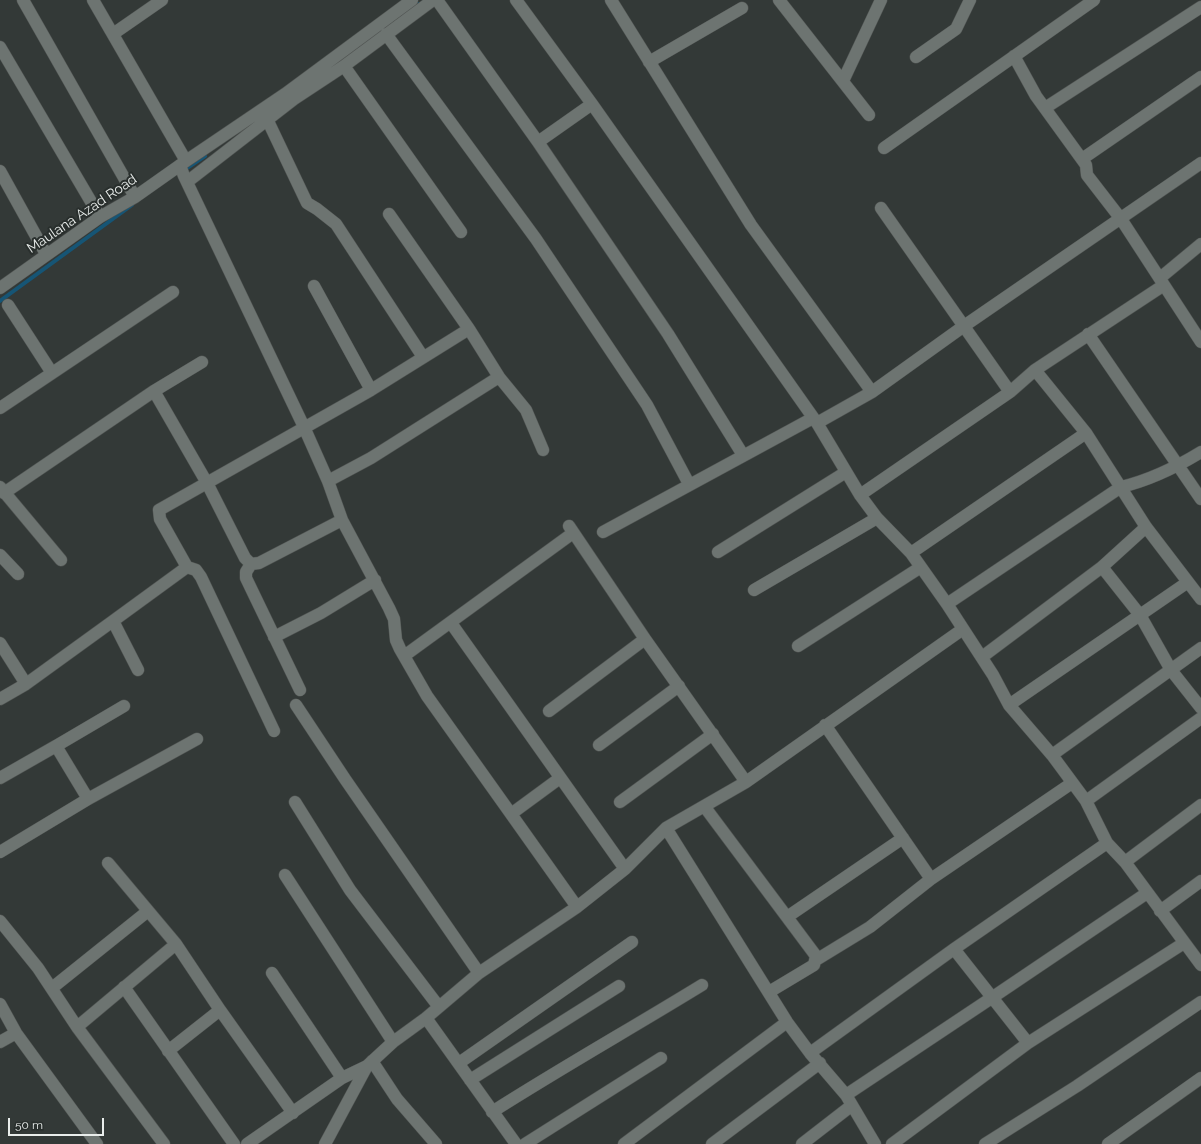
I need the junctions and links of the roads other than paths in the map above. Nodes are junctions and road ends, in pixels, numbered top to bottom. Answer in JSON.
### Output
{"nodes":[{"id":1,"x":23,"y":0,"type":"edge"},
{"id":2,"x":93,"y":0,"type":"edge"},
{"id":3,"x":162,"y":0,"type":"edge"},
{"id":4,"x":412,"y":0,"type":"edge"},
{"id":5,"x":433,"y":0,"type":"edge"},
{"id":6,"x":437,"y":0,"type":"edge"},
{"id":7,"x":516,"y":0,"type":"edge"},
{"id":8,"x":611,"y":0,"type":"edge"},
{"id":9,"x":779,"y":0,"type":"edge"},
{"id":10,"x":881,"y":0,"type":"edge"},
{"id":11,"x":970,"y":0,"type":"edge"},
{"id":12,"x":1094,"y":0,"type":"edge"},
{"id":13,"x":1201,"y":7,"type":"edge"},
{"id":14,"x":742,"y":8,"type":"dead end"},
{"id":15,"x":113,"y":34,"type":"junction"},
{"id":16,"x":386,"y":34,"type":"junction"},
{"id":17,"x":0,"y":47,"type":"edge"},
{"id":18,"x":1014,"y":56,"type":"junction"},
{"id":19,"x":916,"y":57,"type":"dead end"},
{"id":20,"x":649,"y":62,"type":"junction"},
{"id":21,"x":344,"y":66,"type":"junction"},
{"id":22,"x":1201,"y":77,"type":"edge"},
{"id":23,"x":842,"y":80,"type":"junction"},
{"id":24,"x":592,"y":104,"type":"junction"},
{"id":25,"x":1045,"y":108,"type":"junction"},
{"id":26,"x":869,"y":116,"type":"dead end"},
{"id":27,"x":267,"y":119,"type":"junction"},
{"id":28,"x":538,"y":142,"type":"junction"},
{"id":29,"x":884,"y":148,"type":"dead end"},
{"id":30,"x":1082,"y":159,"type":"junction"},
{"id":31,"x":1201,"y":163,"type":"edge"},
{"id":32,"x":183,"y":170,"type":"junction"},
{"id":33,"x":0,"y":171,"type":"edge"},
{"id":34,"x":135,"y":197,"type":"junction"},
{"id":35,"x":881,"y":208,"type":"dead end"},
{"id":36,"x":388,"y":214,"type":"dead end"},
{"id":37,"x":100,"y":217,"type":"junction"},
{"id":38,"x":1121,"y":219,"type":"junction"},
{"id":39,"x":461,"y":232,"type":"dead end"},
{"id":40,"x":1201,"y":244,"type":"edge"},
{"id":41,"x":46,"y":254,"type":"junction"},
{"id":42,"x":1162,"y":281,"type":"junction"},
{"id":43,"x":314,"y":286,"type":"dead end"},
{"id":44,"x":0,"y":288,"type":"edge"},
{"id":45,"x":174,"y":292,"type":"dead end"},
{"id":46,"x":8,"y":305,"type":"dead end"},
{"id":47,"x":964,"y":326,"type":"junction"},
{"id":48,"x":469,"y":329,"type":"junction"},
{"id":49,"x":1088,"y":334,"type":"junction"},
{"id":50,"x":1201,"y":342,"type":"edge"},
{"id":51,"x":423,"y":357,"type":"junction"},
{"id":52,"x":202,"y":362,"type":"dead end"},
{"id":53,"x":1035,"y":370,"type":"junction"},
{"id":54,"x":52,"y":373,"type":"junction"},
{"id":55,"x":499,"y":377,"type":"junction"},
{"id":56,"x":371,"y":390,"type":"junction"},
{"id":57,"x":154,"y":391,"type":"junction"},
{"id":58,"x":872,"y":392,"type":"junction"},
{"id":59,"x":1010,"y":392,"type":"junction"},
{"id":60,"x":0,"y":408,"type":"edge"},
{"id":61,"x":815,"y":421,"type":"junction"},
{"id":62,"x":304,"y":427,"type":"junction"},
{"id":63,"x":1086,"y":433,"type":"junction"},
{"id":64,"x":543,"y":450,"type":"dead end"},
{"id":65,"x":1201,"y":452,"type":"edge"},
{"id":66,"x":743,"y":455,"type":"junction"},
{"id":67,"x":1178,"y":466,"type":"junction"},
{"id":68,"x":846,"y":472,"type":"junction"},
{"id":69,"x":328,"y":481,"type":"junction"},
{"id":70,"x":207,"y":483,"type":"junction"},
{"id":71,"x":689,"y":484,"type":"junction"},
{"id":72,"x":1121,"y":487,"type":"junction"},
{"id":73,"x":2,"y":490,"type":"edge"},
{"id":74,"x":860,"y":495,"type":"junction"},
{"id":75,"x":1201,"y":499,"type":"edge"},
{"id":76,"x":877,"y":518,"type":"junction"},
{"id":77,"x":342,"y":520,"type":"junction"},
{"id":78,"x":1146,"y":527,"type":"junction"},
{"id":79,"x":602,"y":532,"type":"dead end"},
{"id":80,"x":718,"y":552,"type":"dead end"},
{"id":81,"x":911,"y":553,"type":"junction"},
{"id":82,"x":0,"y":555,"type":"edge"},
{"id":83,"x":61,"y":560,"type":"dead end"},
{"id":84,"x":251,"y":564,"type":"junction"},
{"id":85,"x":187,"y":566,"type":"junction"},
{"id":86,"x":1102,"y":566,"type":"junction"},
{"id":87,"x":921,"y":567,"type":"junction"},
{"id":88,"x":18,"y":574,"type":"dead end"},
{"id":89,"x":375,"y":580,"type":"junction"},
{"id":90,"x":1188,"y":582,"type":"junction"},
{"id":91,"x":754,"y":590,"type":"dead end"},
{"id":92,"x":1201,"y":599,"type":"edge"},
{"id":93,"x":947,"y":604,"type":"junction"},
{"id":94,"x":1140,"y":615,"type":"junction"},
{"id":95,"x":113,"y":621,"type":"junction"},
{"id":96,"x":451,"y":623,"type":"junction"},
{"id":97,"x":963,"y":629,"type":"junction"},
{"id":98,"x":274,"y":638,"type":"junction"},
{"id":99,"x":645,"y":639,"type":"junction"},
{"id":100,"x":0,"y":643,"type":"edge"},
{"id":101,"x":798,"y":646,"type":"dead end"},
{"id":102,"x":1201,"y":648,"type":"edge"},
{"id":103,"x":404,"y":656,"type":"junction"},
{"id":104,"x":982,"y":657,"type":"junction"},
{"id":105,"x":138,"y":670,"type":"dead end"},
{"id":106,"x":1171,"y":670,"type":"junction"},
{"id":107,"x":26,"y":684,"type":"junction"},
{"id":108,"x":679,"y":686,"type":"junction"},
{"id":109,"x":300,"y":690,"type":"dead end"},
{"id":110,"x":0,"y":699,"type":"edge"},
{"id":111,"x":296,"y":705,"type":"dead end"},
{"id":112,"x":1009,"y":705,"type":"junction"},
{"id":113,"x":124,"y":706,"type":"dead end"},
{"id":114,"x":1201,"y":708,"type":"edge"},
{"id":115,"x":549,"y":710,"type":"dead end"},
{"id":116,"x":1201,"y":718,"type":"edge"},
{"id":117,"x":825,"y":725,"type":"junction"},
{"id":118,"x":274,"y":731,"type":"dead end"},
{"id":119,"x":713,"y":734,"type":"junction"},
{"id":120,"x":197,"y":739,"type":"dead end"},
{"id":121,"x":599,"y":745,"type":"dead end"},
{"id":122,"x":56,"y":746,"type":"junction"},
{"id":123,"x":1052,"y":755,"type":"junction"},
{"id":124,"x":0,"y":778,"type":"edge"},
{"id":125,"x":560,"y":778,"type":"junction"},
{"id":126,"x":746,"y":782,"type":"junction"},
{"id":127,"x":1072,"y":783,"type":"junction"},
{"id":128,"x":88,"y":799,"type":"junction"},
{"id":129,"x":1086,"y":800,"type":"junction"},
{"id":130,"x":295,"y":802,"type":"dead end"},
{"id":131,"x":620,"y":802,"type":"dead end"},
{"id":132,"x":704,"y":806,"type":"junction"},
{"id":133,"x":1201,"y":806,"type":"edge"},
{"id":134,"x":512,"y":814,"type":"junction"},
{"id":135,"x":666,"y":828,"type":"junction"},
{"id":136,"x":903,"y":838,"type":"junction"},
{"id":137,"x":1107,"y":843,"type":"junction"},
{"id":138,"x":0,"y":852,"type":"edge"},
{"id":139,"x":1125,"y":862,"type":"junction"},
{"id":140,"x":108,"y":863,"type":"dead end"},
{"id":141,"x":625,"y":869,"type":"junction"},
{"id":142,"x":285,"y":874,"type":"dead end"},
{"id":143,"x":931,"y":879,"type":"junction"},
{"id":144,"x":1201,"y":881,"type":"edge"},
{"id":145,"x":1147,"y":893,"type":"junction"},
{"id":146,"x":577,"y":908,"type":"junction"},
{"id":147,"x":148,"y":910,"type":"junction"},
{"id":148,"x":1160,"y":911,"type":"junction"},
{"id":149,"x":788,"y":917,"type":"junction"},
{"id":150,"x":2,"y":928,"type":"edge"},
{"id":151,"x":632,"y":942,"type":"dead end"},
{"id":152,"x":176,"y":944,"type":"junction"},
{"id":153,"x":1192,"y":946,"type":"edge"},
{"id":154,"x":954,"y":949,"type":"junction"},
{"id":155,"x":816,"y":960,"type":"junction"},
{"id":156,"x":1201,"y":965,"type":"edge"},
{"id":157,"x":272,"y":973,"type":"dead end"},
{"id":158,"x":479,"y":973,"type":"junction"},
{"id":159,"x":702,"y":985,"type":"dead end"},
{"id":160,"x":619,"y":986,"type":"dead end"},
{"id":161,"x":124,"y":987,"type":"junction"},
{"id":162,"x":52,"y":988,"type":"junction"},
{"id":163,"x":769,"y":992,"type":"junction"},
{"id":164,"x":993,"y":997,"type":"junction"},
{"id":165,"x":1201,"y":1002,"type":"edge"},
{"id":166,"x":0,"y":1004,"type":"edge"},
{"id":167,"x":439,"y":1007,"type":"junction"},
{"id":168,"x":220,"y":1010,"type":"junction"},
{"id":169,"x":426,"y":1018,"type":"junction"},
{"id":170,"x":787,"y":1022,"type":"junction"},
{"id":171,"x":77,"y":1027,"type":"junction"},
{"id":172,"x":16,"y":1033,"type":"junction"},
{"id":173,"x":0,"y":1042,"type":"edge"},
{"id":174,"x":393,"y":1042,"type":"junction"},
{"id":175,"x":1028,"y":1043,"type":"junction"},
{"id":176,"x":168,"y":1050,"type":"junction"},
{"id":177,"x":810,"y":1053,"type":"junction"},
{"id":178,"x":661,"y":1058,"type":"dead end"},
{"id":179,"x":459,"y":1063,"type":"junction"},
{"id":180,"x":820,"y":1063,"type":"junction"},
{"id":181,"x":370,"y":1064,"type":"junction"},
{"id":182,"x":342,"y":1078,"type":"junction"},
{"id":183,"x":1201,"y":1078,"type":"edge"},
{"id":184,"x":470,"y":1080,"type":"junction"},
{"id":185,"x":846,"y":1094,"type":"junction"},
{"id":186,"x":851,"y":1106,"type":"junction"},
{"id":187,"x":492,"y":1112,"type":"junction"},
{"id":188,"x":294,"y":1113,"type":"junction"},
{"id":189,"x":97,"y":1144,"type":"edge"},
{"id":190,"x":164,"y":1144,"type":"edge"},
{"id":191,"x":234,"y":1144,"type":"edge"},
{"id":192,"x":247,"y":1144,"type":"edge"},
{"id":193,"x":325,"y":1144,"type":"edge"},
{"id":194,"x":436,"y":1144,"type":"edge"},
{"id":195,"x":516,"y":1144,"type":"edge"},
{"id":196,"x":525,"y":1144,"type":"edge"},
{"id":197,"x":624,"y":1144,"type":"edge"},
{"id":198,"x":712,"y":1144,"type":"edge"},
{"id":199,"x":802,"y":1144,"type":"edge"},
{"id":200,"x":876,"y":1144,"type":"edge"},
{"id":201,"x":892,"y":1144,"type":"edge"},
{"id":202,"x":984,"y":1144,"type":"edge"},
{"id":203,"x":1108,"y":1144,"type":"edge"}],
"edges":[{"from":1,"to":34,"type":"street"},
{"from":2,"to":15,"type":"street"},
{"from":3,"to":15,"type":"street"},
{"from":4,"to":32,"type":"street"},
{"from":5,"to":16,"type":"street"},
{"from":6,"to":28,"type":"street"},
{"from":7,"to":24,"type":"street"},
{"from":8,"to":20,"type":"street"},
{"from":9,"to":23,"type":"street"},
{"from":10,"to":23,"type":"street"},
{"from":11,"to":19,"type":"street"},
{"from":12,"to":18,"type":"street"},
{"from":13,"to":25,"type":"street"},
{"from":14,"to":20,"type":"street"},
{"from":15,"to":32,"type":"street"},
{"from":16,"to":21,"type":"street"},
{"from":16,"to":71,"type":"street"},
{"from":17,"to":37,"type":"street"},
{"from":18,"to":25,"type":"street"},
{"from":18,"to":29,"type":"street"},
{"from":20,"to":58,"type":"street"},
{"from":21,"to":27,"type":"street"},
{"from":21,"to":39,"type":"street"},
{"from":22,"to":30,"type":"street"},
{"from":23,"to":26,"type":"street"},
{"from":24,"to":28,"type":"street"},
{"from":24,"to":61,"type":"street"},
{"from":25,"to":30,"type":"street"},
{"from":27,"to":32,"type":"street"},
{"from":27,"to":51,"type":"street"},
{"from":28,"to":66,"type":"street"},
{"from":30,"to":38,"type":"street"},
{"from":31,"to":38,"type":"street"},
{"from":32,"to":34,"type":"street","name":"Maulana Azad Road"},
{"from":32,"to":62,"type":"street"},
{"from":33,"to":41,"type":"street"},
{"from":34,"to":37,"type":"street","name":"Maulana Azad Road"},
{"from":35,"to":47,"type":"street"},
{"from":36,"to":48,"type":"street"},
{"from":37,"to":41,"type":"street","name":"Maulana Azad Road"},
{"from":38,"to":42,"type":"street"},
{"from":38,"to":47,"type":"street"},
{"from":40,"to":42,"type":"street"},
{"from":41,"to":44,"type":"street","name":"Maulana Azad Road"},
{"from":42,"to":49,"type":"street"},
{"from":42,"to":50,"type":"street"},
{"from":43,"to":56,"type":"street"},
{"from":45,"to":54,"type":"street"},
{"from":46,"to":54,"type":"street"},
{"from":47,"to":58,"type":"street"},
{"from":47,"to":59,"type":"street"},
{"from":48,"to":51,"type":"street"},
{"from":48,"to":55,"type":"street"},
{"from":49,"to":53,"type":"street"},
{"from":49,"to":67,"type":"street"},
{"from":51,"to":56,"type":"street"},
{"from":52,"to":57,"type":"street"},
{"from":53,"to":59,"type":"street"},
{"from":53,"to":63,"type":"street"},
{"from":54,"to":60,"type":"street"},
{"from":55,"to":64,"type":"street"},
{"from":55,"to":69,"type":"street"},
{"from":56,"to":62,"type":"street"},
{"from":57,"to":70,"type":"street"},
{"from":57,"to":73,"type":"street"},
{"from":58,"to":61,"type":"street"},
{"from":59,"to":74,"type":"street"},
{"from":61,"to":66,"type":"street"},
{"from":61,"to":68,"type":"street"},
{"from":62,"to":69,"type":"street"},
{"from":62,"to":70,"type":"street"},
{"from":63,"to":72,"type":"street"},
{"from":63,"to":81,"type":"street"},
{"from":65,"to":67,"type":"street"},
{"from":66,"to":71,"type":"street"},
{"from":67,"to":72,"type":"street"},
{"from":67,"to":75,"type":"street"},
{"from":68,"to":74,"type":"street"},
{"from":68,"to":80,"type":"street"},
{"from":69,"to":77,"type":"street"},
{"from":70,"to":84,"type":"street"},
{"from":70,"to":85,"type":"street"},
{"from":71,"to":79,"type":"street"},
{"from":72,"to":78,"type":"street"},
{"from":72,"to":93,"type":"street"},
{"from":73,"to":83,"type":"street"},
{"from":74,"to":76,"type":"street"},
{"from":76,"to":81,"type":"street"},
{"from":76,"to":91,"type":"street"},
{"from":77,"to":84,"type":"street"},
{"from":77,"to":89,"type":"street"},
{"from":78,"to":86,"type":"street"},
{"from":78,"to":90,"type":"street"},
{"from":81,"to":87,"type":"street"},
{"from":82,"to":88,"type":"street"},
{"from":84,"to":98,"type":"street"},
{"from":85,"to":95,"type":"street"},
{"from":85,"to":118,"type":"street"},
{"from":86,"to":94,"type":"street"},
{"from":86,"to":104,"type":"street"},
{"from":87,"to":93,"type":"street"},
{"from":87,"to":101,"type":"street"},
{"from":89,"to":98,"type":"street"},
{"from":89,"to":103,"type":"street"},
{"from":90,"to":92,"type":"street"},
{"from":90,"to":94,"type":"street"},
{"from":93,"to":97,"type":"street"},
{"from":94,"to":106,"type":"street"},
{"from":94,"to":112,"type":"street"},
{"from":95,"to":105,"type":"street"},
{"from":95,"to":107,"type":"street"},
{"from":96,"to":99,"type":"street"},
{"from":96,"to":103,"type":"street"},
{"from":96,"to":125,"type":"street"},
{"from":97,"to":104,"type":"street"},
{"from":97,"to":117,"type":"street"},
{"from":98,"to":109,"type":"street"},
{"from":99,"to":108,"type":"street"},
{"from":99,"to":115,"type":"street"},
{"from":100,"to":107,"type":"street"},
{"from":102,"to":106,"type":"street"},
{"from":103,"to":134,"type":"street"},
{"from":104,"to":112,"type":"street"},
{"from":106,"to":114,"type":"street"},
{"from":106,"to":123,"type":"street"},
{"from":107,"to":110,"type":"street"},
{"from":108,"to":119,"type":"street"},
{"from":108,"to":121,"type":"street"},
{"from":111,"to":158,"type":"street"},
{"from":112,"to":123,"type":"street"},
{"from":113,"to":122,"type":"street"},
{"from":116,"to":129,"type":"street"},
{"from":117,"to":126,"type":"street"},
{"from":117,"to":136,"type":"street"},
{"from":119,"to":126,"type":"street"},
{"from":119,"to":131,"type":"street"},
{"from":120,"to":128,"type":"street"},
{"from":122,"to":124,"type":"street"},
{"from":122,"to":128,"type":"street"},
{"from":123,"to":127,"type":"street"},
{"from":125,"to":134,"type":"street"},
{"from":125,"to":141,"type":"street"},
{"from":126,"to":132,"type":"street"},
{"from":127,"to":129,"type":"street"},
{"from":127,"to":143,"type":"street"},
{"from":128,"to":138,"type":"street"},
{"from":129,"to":137,"type":"street"},
{"from":130,"to":167,"type":"street"},
{"from":132,"to":135,"type":"street"},
{"from":132,"to":149,"type":"street"},
{"from":133,"to":139,"type":"street"},
{"from":134,"to":146,"type":"street"},
{"from":135,"to":141,"type":"street"},
{"from":135,"to":163,"type":"street"},
{"from":136,"to":143,"type":"street"},
{"from":136,"to":149,"type":"street"},
{"from":137,"to":139,"type":"street"},
{"from":137,"to":154,"type":"street"},
{"from":139,"to":145,"type":"street"},
{"from":140,"to":147,"type":"street"},
{"from":141,"to":146,"type":"street"},
{"from":142,"to":174,"type":"street"},
{"from":143,"to":155,"type":"street"},
{"from":144,"to":148,"type":"street"},
{"from":145,"to":148,"type":"street"},
{"from":145,"to":164,"type":"street"},
{"from":146,"to":158,"type":"street"},
{"from":147,"to":152,"type":"street"},
{"from":147,"to":162,"type":"street"},
{"from":148,"to":153,"type":"street"},
{"from":149,"to":155,"type":"street"},
{"from":150,"to":162,"type":"street"},
{"from":151,"to":179,"type":"street"},
{"from":152,"to":161,"type":"street"},
{"from":152,"to":168,"type":"street"},
{"from":153,"to":156,"type":"street"},
{"from":153,"to":175,"type":"street"},
{"from":154,"to":164,"type":"street"},
{"from":154,"to":177,"type":"street"},
{"from":155,"to":163,"type":"street"},
{"from":157,"to":182,"type":"street"},
{"from":158,"to":167,"type":"street"},
{"from":159,"to":187,"type":"street"},
{"from":160,"to":184,"type":"street"},
{"from":161,"to":171,"type":"street"},
{"from":161,"to":176,"type":"street"},
{"from":162,"to":171,"type":"street"},
{"from":163,"to":170,"type":"street"},
{"from":164,"to":175,"type":"street"},
{"from":164,"to":185,"type":"street"},
{"from":165,"to":202,"type":"street"},
{"from":166,"to":172,"type":"street"},
{"from":167,"to":169,"type":"street"},
{"from":168,"to":176,"type":"street"},
{"from":168,"to":188,"type":"street"},
{"from":169,"to":174,"type":"street"},
{"from":169,"to":179,"type":"street"},
{"from":170,"to":177,"type":"street"},
{"from":170,"to":197,"type":"street"},
{"from":171,"to":190,"type":"street"},
{"from":172,"to":173,"type":"street"},
{"from":172,"to":189,"type":"street"},
{"from":174,"to":181,"type":"street"},
{"from":175,"to":201,"type":"street"},
{"from":176,"to":191,"type":"street"},
{"from":177,"to":180,"type":"street"},
{"from":178,"to":196,"type":"street"},
{"from":179,"to":184,"type":"street"},
{"from":180,"to":185,"type":"street"},
{"from":180,"to":198,"type":"street"},
{"from":181,"to":182,"type":"street"},
{"from":181,"to":193,"type":"street"},
{"from":181,"to":194,"type":"street"},
{"from":182,"to":188,"type":"street"},
{"from":183,"to":203,"type":"street"},
{"from":184,"to":187,"type":"street"},
{"from":185,"to":186,"type":"street"},
{"from":186,"to":199,"type":"street"},
{"from":186,"to":200,"type":"street"},
{"from":187,"to":195,"type":"street"},
{"from":188,"to":192,"type":"street"}]}
